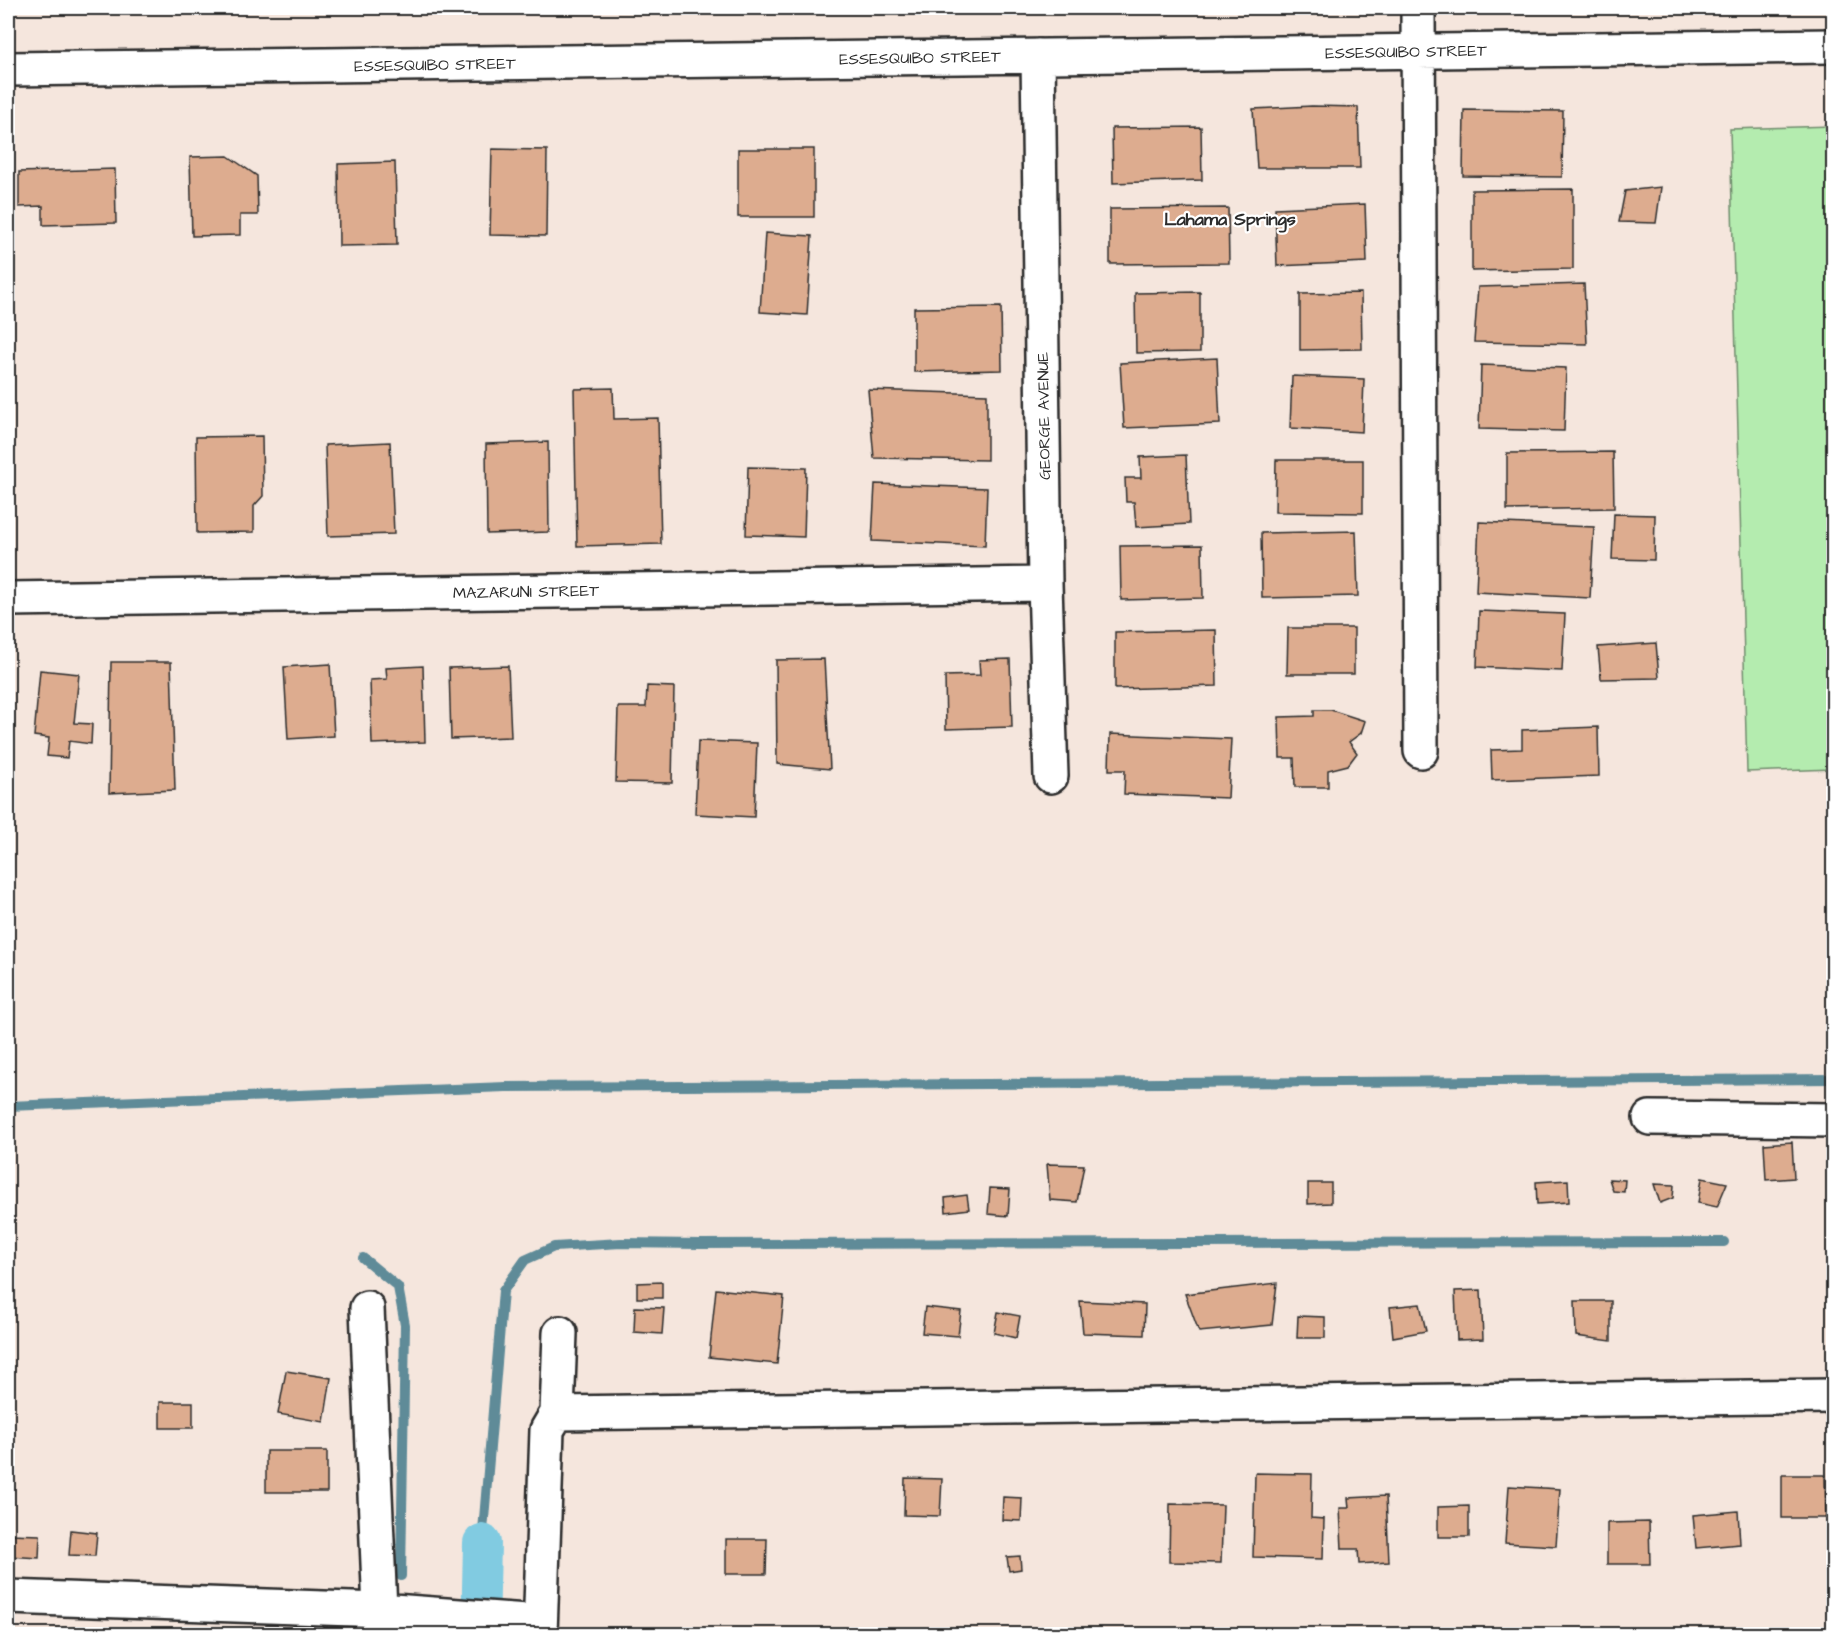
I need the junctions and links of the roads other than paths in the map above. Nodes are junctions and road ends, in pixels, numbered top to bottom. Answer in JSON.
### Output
{"nodes":[{"id":1,"x":1418,"y":8,"type":"edge"},
{"id":2,"x":1833,"y":46,"type":"edge"},
{"id":3,"x":1418,"y":51,"type":"junction"},
{"id":4,"x":1038,"y":56,"type":"junction"},
{"id":5,"x":8,"y":69,"type":"edge"},
{"id":6,"x":1045,"y":584,"type":"junction"},
{"id":7,"x":8,"y":598,"type":"edge"},
{"id":8,"x":1421,"y":751,"type":"dead end"},
{"id":9,"x":1051,"y":776,"type":"dead end"},
{"id":10,"x":1650,"y":1118,"type":"dead end"},
{"id":11,"x":1833,"y":1120,"type":"edge"},
{"id":12,"x":367,"y":1308,"type":"dead end"},
{"id":13,"x":560,"y":1333,"type":"dead end"},
{"id":14,"x":1833,"y":1396,"type":"edge"},
{"id":15,"x":557,"y":1413,"type":"junction"},
{"id":16,"x":8,"y":1597,"type":"edge"},
{"id":17,"x":380,"y":1622,"type":"edge"},
{"id":18,"x":540,"y":1628,"type":"edge"}],
"edges":[{"from":1,"to":3,"type":"street"},
{"from":2,"to":3,"type":"street","name":"ESSESQUIBO STREET"},
{"from":3,"to":4,"type":"street","name":"ESSESQUIBO STREET"},
{"from":3,"to":8,"type":"street"},
{"from":4,"to":5,"type":"street","name":"ESSESQUIBO STREET"},
{"from":4,"to":6,"type":"street","name":"GEORGE AVENUE"},
{"from":6,"to":7,"type":"street","name":"MAZARUNI STREET"},
{"from":6,"to":9,"type":"street","name":"GEORGE AVENUE"},
{"from":10,"to":11,"type":"street"},
{"from":12,"to":17,"type":"street"},
{"from":13,"to":15,"type":"street"},
{"from":14,"to":15,"type":"street"},
{"from":15,"to":18,"type":"street"},
{"from":16,"to":17,"type":"street"},
{"from":17,"to":18,"type":"street"}]}
